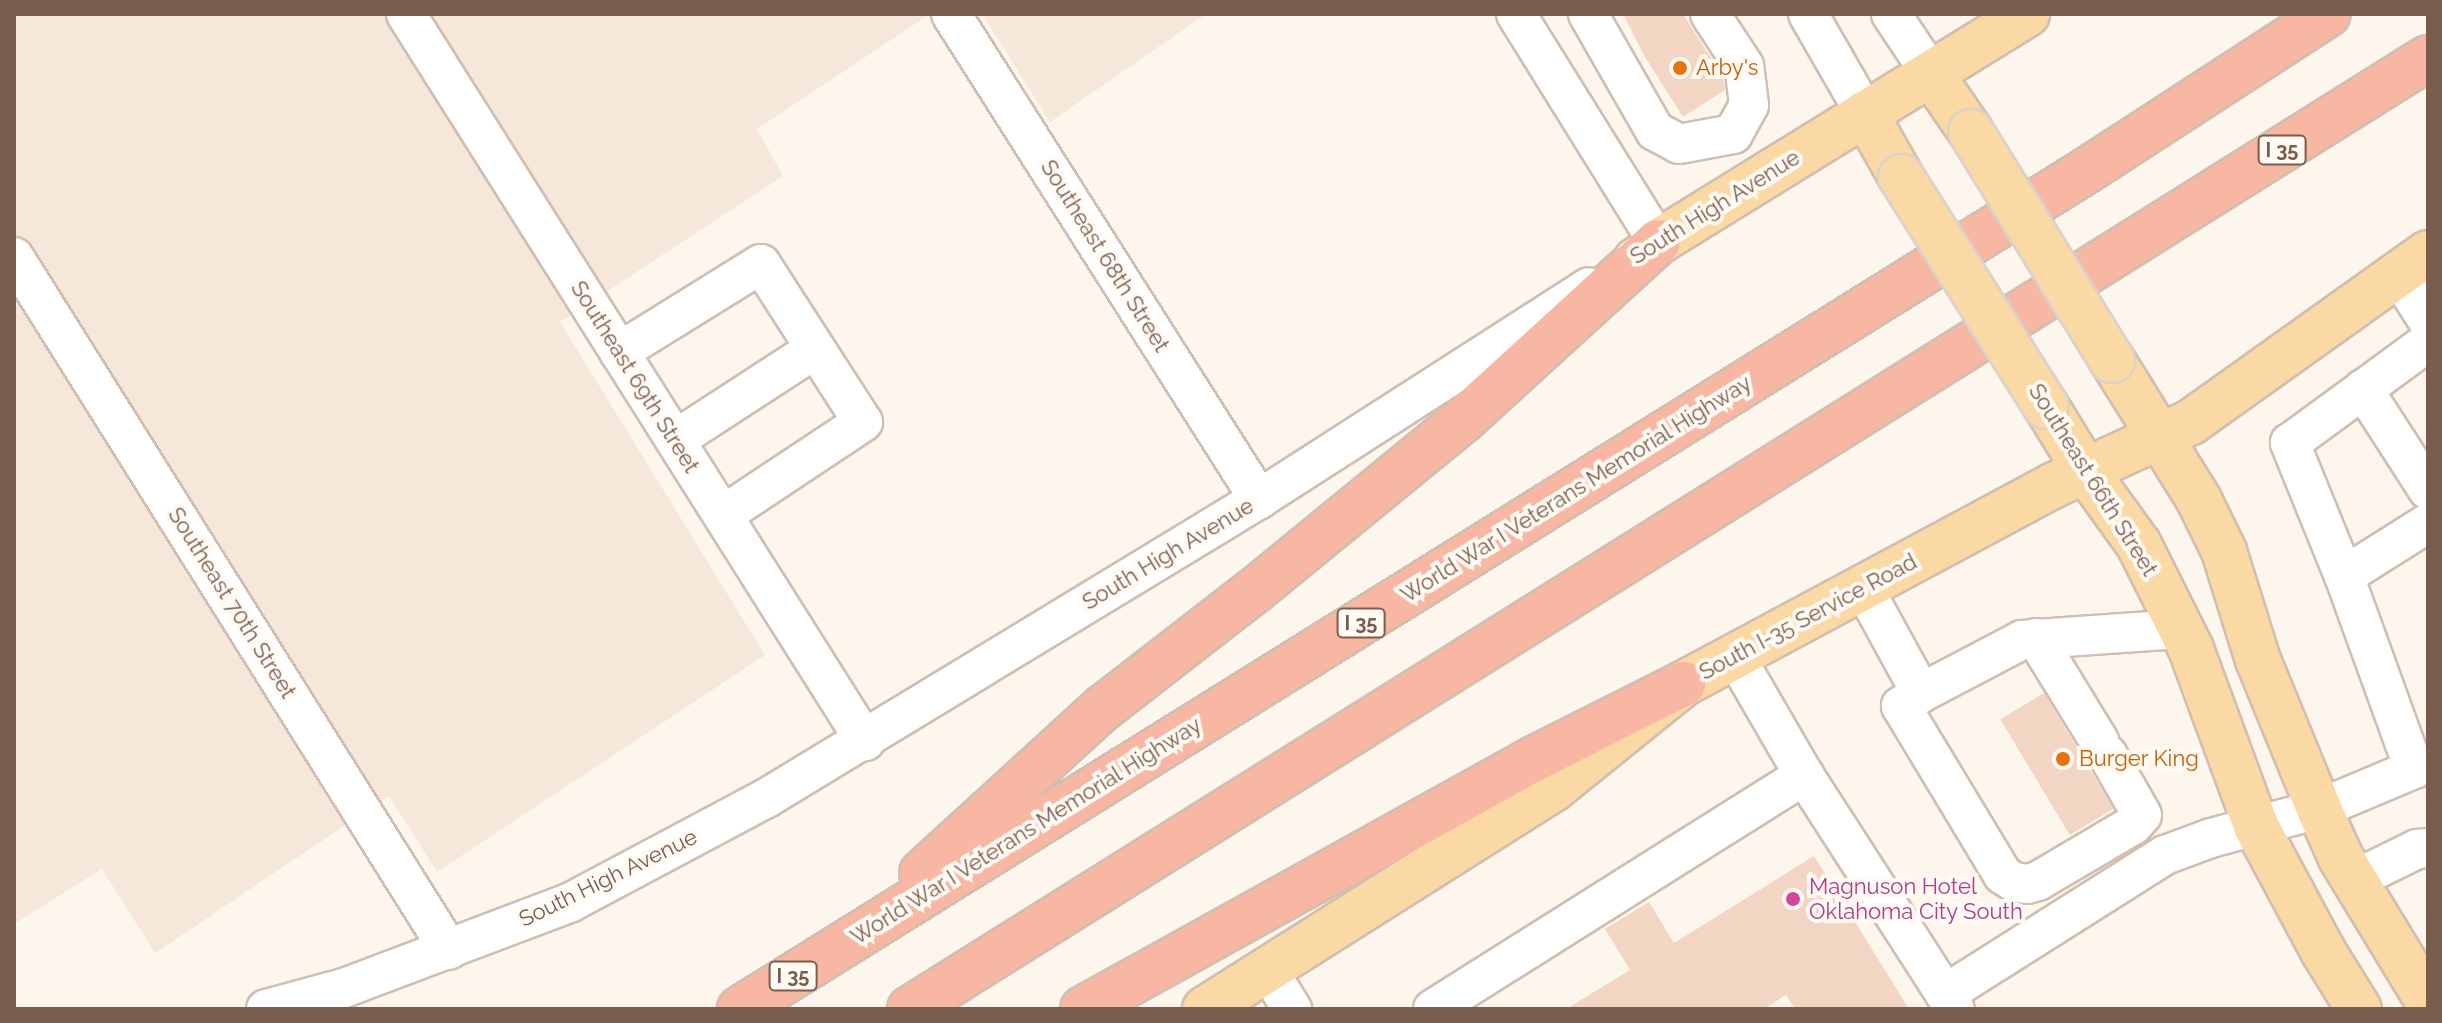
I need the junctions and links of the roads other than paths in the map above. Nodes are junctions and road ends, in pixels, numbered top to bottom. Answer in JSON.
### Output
{"nodes":[{"id":1,"x":406,"y":14,"type":"edge"},
{"id":2,"x":951,"y":14,"type":"edge"},
{"id":3,"x":1516,"y":14,"type":"edge"},
{"id":4,"x":1588,"y":14,"type":"edge"},
{"id":5,"x":1710,"y":14,"type":"edge"},
{"id":6,"x":1808,"y":14,"type":"edge"},
{"id":7,"x":1891,"y":14,"type":"edge"},
{"id":8,"x":2027,"y":14,"type":"edge"},
{"id":9,"x":2328,"y":14,"type":"edge"},
{"id":10,"x":2428,"y":58,"type":"edge"},
{"id":11,"x":1931,"y":74,"type":"junction"},
{"id":12,"x":1865,"y":113,"type":"junction"},
{"id":13,"x":1647,"y":119,"type":"junction"},
{"id":14,"x":1733,"y":134,"type":"junction"},
{"id":15,"x":1599,"y":148,"type":"junction"},
{"id":16,"x":1763,"y":177,"type":"junction"},
{"id":17,"x":1658,"y":242,"type":"junction"},
{"id":18,"x":14,"y":257,"type":"edge"},
{"id":19,"x":2413,"y":264,"type":"edge"},
{"id":20,"x":2428,"y":321,"type":"edge"},
{"id":21,"x":2428,"y":342,"type":"edge"},
{"id":22,"x":815,"y":349,"type":"junction"},
{"id":23,"x":619,"y":352,"type":"junction"},
{"id":24,"x":2363,"y":389,"type":"junction"},
{"id":25,"x":2160,"y":436,"type":"junction"},
{"id":26,"x":675,"y":440,"type":"junction"},
{"id":27,"x":2085,"y":470,"type":"junction"},
{"id":28,"x":2428,"y":490,"type":"edge"},
{"id":29,"x":1259,"y":499,"type":"junction"},
{"id":30,"x":723,"y":515,"type":"junction"},
{"id":31,"x":2428,"y":523,"type":"edge"},
{"id":32,"x":2344,"y":576,"type":"junction"},
{"id":33,"x":1863,"y":587,"type":"junction"},
{"id":34,"x":2180,"y":629,"type":"junction"},
{"id":35,"x":2036,"y":638,"type":"junction"},
{"id":36,"x":1735,"y":656,"type":"junction"},
{"id":37,"x":1683,"y":684,"type":"junction"},
{"id":38,"x":1921,"y":693,"type":"junction"},
{"id":39,"x":865,"y":741,"type":"junction"},
{"id":40,"x":1804,"y":775,"type":"junction"},
{"id":41,"x":2319,"y":809,"type":"junction"},
{"id":42,"x":2256,"y":826,"type":"junction"},
{"id":43,"x":2428,"y":848,"type":"edge"},
{"id":44,"x":2354,"y":880,"type":"junction"},
{"id":45,"x":846,"y":943,"type":"junction"},
{"id":46,"x":449,"y":950,"type":"junction"},
{"id":47,"x":1268,"y":970,"type":"junction"},
{"id":48,"x":2428,"y":1001,"type":"edge"},
{"id":49,"x":1950,"y":1002,"type":"edge"},
{"id":50,"x":1208,"y":1008,"type":"edge"},
{"id":51,"x":266,"y":1009,"type":"edge"},
{"id":52,"x":740,"y":1009,"type":"edge"},
{"id":53,"x":910,"y":1009,"type":"edge"},
{"id":54,"x":1083,"y":1009,"type":"edge"},
{"id":55,"x":1292,"y":1009,"type":"edge"},
{"id":56,"x":1433,"y":1009,"type":"edge"},
{"id":57,"x":2359,"y":1009,"type":"edge"}],
"edges":[{"from":1,"to":23,"type":"street","name":"Southeast 69th Street"},
{"from":2,"to":29,"type":"street","name":"Southeast 68th Street"},
{"from":3,"to":15,"type":"street"},
{"from":4,"to":13,"type":"street"},
{"from":5,"to":14,"type":"street"},
{"from":6,"to":12,"type":"street","name":"Southeast 66th Street"},
{"from":7,"to":11,"type":"street"},
{"from":8,"to":11,"type":"main road","name":"South High Avenue"},
{"from":9,"to":45,"type":"highway","name":"World War I Veterans Memorial Highway","number":"I 35"},
{"from":10,"to":53,"type":"highway","number":"I 35"},
{"from":11,"to":12,"type":"main road","name":"South High Avenue"},
{"from":11,"to":25,"type":"main road","bridge":true},
{"from":12,"to":16,"type":"main road","name":"South High Avenue"},
{"from":12,"to":27,"type":"main road","name":"Southeast 66th Street","bridge":true},
{"from":13,"to":14,"type":"street"},
{"from":13,"to":15,"type":"street"},
{"from":14,"to":16,"type":"street"},
{"from":15,"to":17,"type":"street"},
{"from":16,"to":17,"type":"main road","name":"South High Avenue"},
{"from":17,"to":29,"type":"street","name":"South High Avenue"},
{"from":17,"to":45,"type":"highway"},
{"from":18,"to":46,"type":"street","name":"Southeast 70th Street"},
{"from":19,"to":20,"type":"street"},
{"from":19,"to":25,"type":"main road","name":"South I-35 Service Road"},
{"from":21,"to":24,"type":"street"},
{"from":22,"to":23,"type":"street"},
{"from":22,"to":26,"type":"street"},
{"from":22,"to":30,"type":"street"},
{"from":23,"to":26,"type":"street","name":"Southeast 69th Street"},
{"from":24,"to":28,"type":"street"},
{"from":24,"to":32,"type":"street"},
{"from":25,"to":27,"type":"main road","name":"South I-35 Service Road"},
{"from":25,"to":41,"type":"main road"},
{"from":26,"to":30,"type":"street","name":"Southeast 69th Street"},
{"from":27,"to":33,"type":"main road","name":"South I-35 Service Road"},
{"from":27,"to":34,"type":"main road","name":"Southeast 66th Street"},
{"from":29,"to":39,"type":"street","name":"South High Avenue"},
{"from":30,"to":39,"type":"street","name":"Southeast 69th Street"},
{"from":31,"to":32,"type":"street"},
{"from":32,"to":41,"type":"street"},
{"from":33,"to":36,"type":"main road","name":"South I-35 Service Road"},
{"from":33,"to":38,"type":"street"},
{"from":34,"to":35,"type":"street"},
{"from":34,"to":42,"type":"main road","name":"Southeast 66th Street"},
{"from":35,"to":38,"type":"street"},
{"from":35,"to":38,"type":"street"},
{"from":36,"to":37,"type":"main road","name":"South I-35 Service Road"},
{"from":36,"to":40,"type":"street"},
{"from":37,"to":47,"type":"main road","name":"South I-35 Service Road"},
{"from":37,"to":54,"type":"highway"},
{"from":39,"to":46,"type":"street","name":"South High Avenue"},
{"from":40,"to":49,"type":"street"},
{"from":40,"to":56,"type":"street"},
{"from":41,"to":42,"type":"street"},
{"from":41,"to":44,"type":"main road"},
{"from":42,"to":49,"type":"street"},
{"from":42,"to":57,"type":"main road","name":"Southeast 66th Street"},
{"from":43,"to":44,"type":"street"},
{"from":44,"to":48,"type":"main road"},
{"from":45,"to":52,"type":"highway","name":"World War I Veterans Memorial Highway","number":"I 35"},
{"from":46,"to":51,"type":"street","name":"South High Avenue"},
{"from":47,"to":50,"type":"main road","name":"South I-35 Service Road"},
{"from":47,"to":55,"type":"street"}]}
